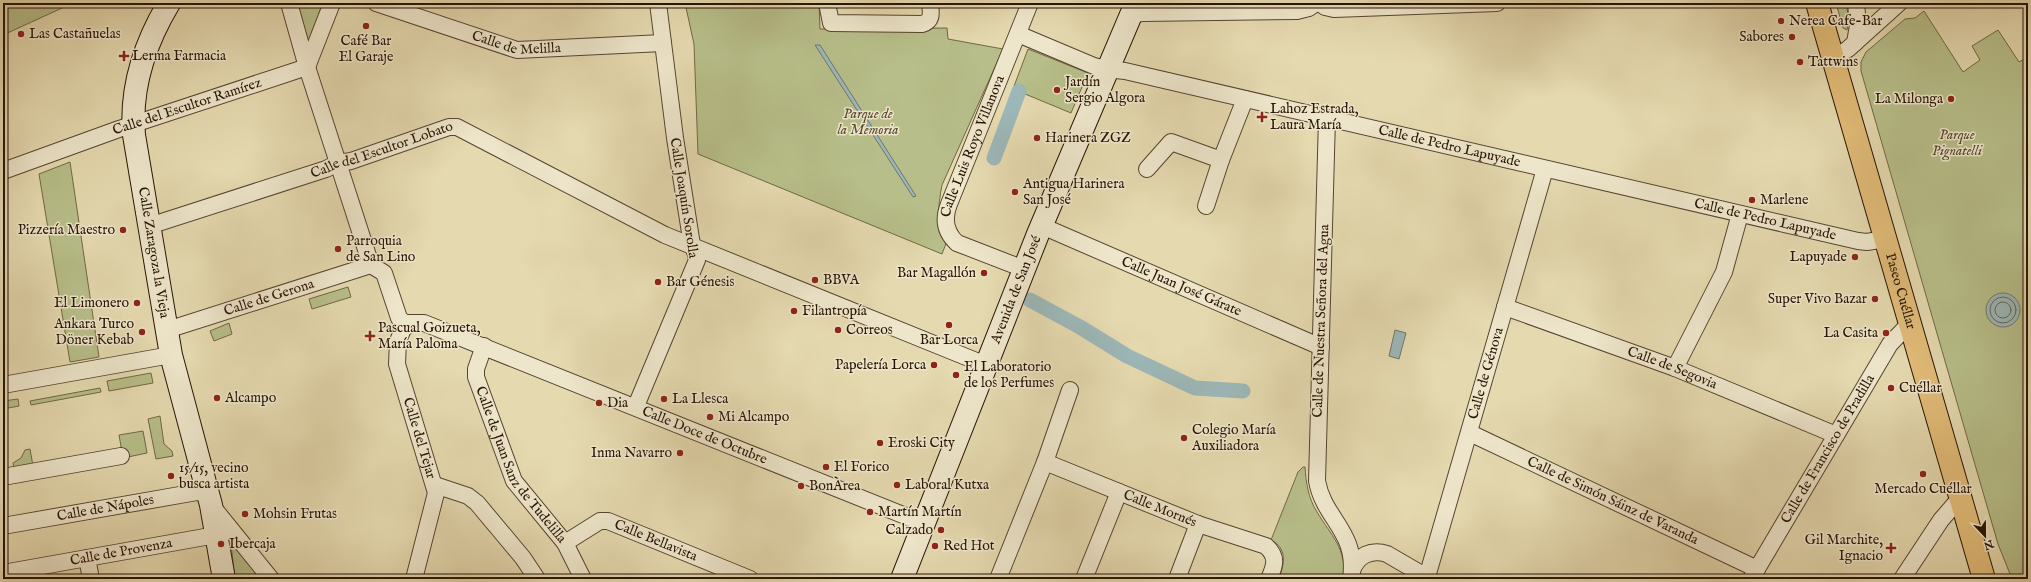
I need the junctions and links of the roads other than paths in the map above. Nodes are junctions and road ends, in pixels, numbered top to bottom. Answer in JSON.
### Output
{"nodes":[{"id":1,"x":169,"y":3,"type":"edge"},
{"id":2,"x":289,"y":3,"type":"edge"},
{"id":3,"x":332,"y":3,"type":"edge"},
{"id":4,"x":376,"y":3,"type":"edge"},
{"id":5,"x":658,"y":3,"type":"edge"},
{"id":6,"x":827,"y":3,"type":"edge"},
{"id":7,"x":930,"y":3,"type":"edge"},
{"id":8,"x":1030,"y":3,"type":"edge"},
{"id":9,"x":1316,"y":3,"type":"edge"},
{"id":10,"x":1320,"y":3,"type":"edge"},
{"id":11,"x":1497,"y":3,"type":"edge"},
{"id":12,"x":1817,"y":3,"type":"edge"},
{"id":13,"x":1856,"y":3,"type":"edge"},
{"id":14,"x":1900,"y":3,"type":"edge"},
{"id":15,"x":1132,"y":11,"type":"edge"},
{"id":16,"x":1018,"y":34,"type":"junction"},
{"id":17,"x":663,"y":43,"type":"junction"},
{"id":18,"x":1855,"y":43,"type":"junction"},
{"id":19,"x":1833,"y":58,"type":"junction"},
{"id":20,"x":307,"y":67,"type":"junction"},
{"id":21,"x":1107,"y":69,"type":"junction"},
{"id":22,"x":1246,"y":99,"type":"junction"},
{"id":23,"x":1327,"y":118,"type":"junction"},
{"id":24,"x":133,"y":125,"type":"junction"},
{"id":25,"x":1221,"y":160,"type":"junction"},
{"id":26,"x":338,"y":163,"type":"junction"},
{"id":27,"x":1147,"y":169,"type":"dead end"},
{"id":28,"x":1545,"y":169,"type":"junction"},
{"id":29,"x":3,"y":171,"type":"edge"},
{"id":30,"x":1206,"y":206,"type":"dead end"},
{"id":31,"x":1740,"y":214,"type":"junction"},
{"id":32,"x":149,"y":226,"type":"junction"},
{"id":33,"x":1042,"y":226,"type":"junction"},
{"id":34,"x":1885,"y":239,"type":"junction"},
{"id":35,"x":692,"y":245,"type":"junction"},
{"id":36,"x":371,"y":265,"type":"junction"},
{"id":37,"x":1024,"y":269,"type":"junction"},
{"id":38,"x":1505,"y":307,"type":"junction"},
{"id":39,"x":404,"y":321,"type":"junction"},
{"id":40,"x":1910,"y":323,"type":"junction"},
{"id":41,"x":167,"y":330,"type":"junction"},
{"id":42,"x":484,"y":346,"type":"junction"},
{"id":43,"x":1321,"y":347,"type":"junction"},
{"id":44,"x":171,"y":355,"type":"junction"},
{"id":45,"x":986,"y":365,"type":"junction"},
{"id":46,"x":1676,"y":368,"type":"junction"},
{"id":47,"x":3,"y":385,"type":"edge"},
{"id":48,"x":1070,"y":390,"type":"dead end"},
{"id":49,"x":636,"y":406,"type":"junction"},
{"id":50,"x":1470,"y":433,"type":"junction"},
{"id":51,"x":1836,"y":435,"type":"junction"},
{"id":52,"x":121,"y":456,"type":"dead end"},
{"id":53,"x":1044,"y":462,"type":"junction"},
{"id":54,"x":3,"y":477,"type":"edge"},
{"id":55,"x":435,"y":485,"type":"junction"},
{"id":56,"x":1119,"y":492,"type":"junction"},
{"id":57,"x":1960,"y":498,"type":"junction"},
{"id":58,"x":209,"y":500,"type":"junction"},
{"id":59,"x":923,"y":523,"type":"junction"},
{"id":60,"x":1198,"y":524,"type":"junction"},
{"id":61,"x":3,"y":526,"type":"edge"},
{"id":62,"x":216,"y":535,"type":"junction"},
{"id":63,"x":565,"y":543,"type":"junction"},
{"id":64,"x":87,"y":558,"type":"junction"},
{"id":65,"x":3,"y":573,"type":"edge"},
{"id":66,"x":1754,"y":574,"type":"edge"},
{"id":67,"x":1352,"y":575,"type":"edge"},
{"id":68,"x":908,"y":577,"type":"edge"},
{"id":69,"x":1429,"y":578,"type":"edge"},
{"id":70,"x":91,"y":579,"type":"edge"},
{"id":71,"x":224,"y":579,"type":"edge"},
{"id":72,"x":270,"y":579,"type":"edge"},
{"id":73,"x":414,"y":579,"type":"edge"},
{"id":74,"x":537,"y":579,"type":"edge"},
{"id":75,"x":582,"y":579,"type":"edge"},
{"id":76,"x":750,"y":579,"type":"edge"},
{"id":77,"x":998,"y":579,"type":"edge"},
{"id":78,"x":1084,"y":579,"type":"edge"},
{"id":79,"x":1177,"y":579,"type":"edge"},
{"id":80,"x":1269,"y":579,"type":"edge"},
{"id":81,"x":1902,"y":579,"type":"edge"},
{"id":82,"x":1984,"y":579,"type":"edge"}],
"edges":[{"from":1,"to":24,"type":"main road","name":"Calle Zaragoza la Vieja"},
{"from":2,"to":20,"type":"street"},
{"from":3,"to":20,"type":"street"},
{"from":4,"to":17,"type":"street","name":"Calle de Melilla"},
{"from":5,"to":17,"type":"street","name":"Calle Joaquín Sorolla"},
{"from":6,"to":7,"type":"street"},
{"from":8,"to":16,"type":"street","name":"Calle Luis Royo Villanova"},
{"from":9,"to":15,"type":"street"},
{"from":10,"to":11,"type":"street"},
{"from":12,"to":19,"type":"main road","name":"Paseo Cuéllar"},
{"from":13,"to":18,"type":"street"},
{"from":14,"to":18,"type":"street"},
{"from":15,"to":21,"type":"main road","name":"Avenida de San José"},
{"from":16,"to":21,"type":"street","name":"Calle de Pedro Lapuyade"},
{"from":16,"to":37,"type":"street","name":"Calle Luis Royo Villanova"},
{"from":17,"to":35,"type":"street","name":"Calle Joaquín Sorolla"},
{"from":18,"to":19,"type":"street"},
{"from":19,"to":34,"type":"main road","name":"Paseo Cuéllar"},
{"from":20,"to":24,"type":"street","name":"Calle del Escultor Ramírez"},
{"from":20,"to":26,"type":"street"},
{"from":21,"to":22,"type":"street","name":"Calle de Pedro Lapuyade"},
{"from":21,"to":33,"type":"main road","name":"Avenida de San José"},
{"from":22,"to":23,"type":"street","name":"Calle de Pedro Lapuyade"},
{"from":22,"to":25,"type":"street"},
{"from":23,"to":28,"type":"street","name":"Calle de Pedro Lapuyade"},
{"from":23,"to":43,"type":"street","name":"Calle de Nuestra Señora del Agua"},
{"from":24,"to":29,"type":"street","name":"Calle del Escultor Ramírez"},
{"from":24,"to":32,"type":"main road","name":"Calle Zaragoza la Vieja"},
{"from":25,"to":27,"type":"street"},
{"from":25,"to":30,"type":"street"},
{"from":26,"to":32,"type":"street","name":"Calle del Escultor Lobato"},
{"from":26,"to":35,"type":"street","name":"Calle del Escultor Lobato"},
{"from":26,"to":36,"type":"street"},
{"from":28,"to":31,"type":"street","name":"Calle de Pedro Lapuyade"},
{"from":28,"to":38,"type":"street","name":"Calle de Génova"},
{"from":31,"to":34,"type":"street","name":"Calle de Pedro Lapuyade"},
{"from":31,"to":46,"type":"street"},
{"from":32,"to":41,"type":"main road","name":"Calle Zaragoza la Vieja"},
{"from":33,"to":37,"type":"main road","name":"Avenida de San José"},
{"from":33,"to":43,"type":"street","name":"Calle Juan José Gárate"},
{"from":34,"to":40,"type":"main road","name":"Paseo Cuéllar"},
{"from":35,"to":45,"type":"street","name":"Calle del Escultor Lobato"},
{"from":35,"to":49,"type":"street","name":"Calle Joaquín Sorolla"},
{"from":36,"to":39,"type":"street"},
{"from":36,"to":41,"type":"street","name":"Calle de Gerona"},
{"from":37,"to":45,"type":"main road","name":"Avenida de San José"},
{"from":38,"to":46,"type":"street","name":"Calle de Segovia"},
{"from":38,"to":50,"type":"street","name":"Calle de Génova"},
{"from":39,"to":42,"type":"street","name":"Calle Doce de Octubre"},
{"from":39,"to":55,"type":"street","name":"Calle del Tejar"},
{"from":40,"to":51,"type":"street","name":"Calle de Francisco de Pradilla"},
{"from":40,"to":57,"type":"main road","name":"Paseo Cuéllar"},
{"from":41,"to":44,"type":"main road","name":"Calle Zaragoza la Vieja"},
{"from":42,"to":49,"type":"street","name":"Calle Doce de Octubre"},
{"from":42,"to":63,"type":"street","name":"Calle de Juan Sanz de Tudelilla"},
{"from":43,"to":67,"type":"street","name":"Calle de Nuestra Señora del Agua"},
{"from":44,"to":47,"type":"street"},
{"from":44,"to":58,"type":"main road","name":"Calle Zaragoza la Vieja"},
{"from":45,"to":59,"type":"main road","name":"Avenida de San José"},
{"from":46,"to":51,"type":"street","name":"Calle de Segovia"},
{"from":48,"to":53,"type":"street"},
{"from":49,"to":59,"type":"street","name":"Calle Doce de Octubre"},
{"from":50,"to":66,"type":"street","name":"Calle de Simón Sáinz de Varanda"},
{"from":50,"to":69,"type":"street","name":"Calle de Génova"},
{"from":51,"to":66,"type":"street","name":"Calle de Francisco de Pradilla"},
{"from":52,"to":54,"type":"street"},
{"from":53,"to":56,"type":"street","name":"Calle Mornés"},
{"from":53,"to":77,"type":"street"},
{"from":55,"to":73,"type":"street"},
{"from":55,"to":74,"type":"street","name":"Calle del Tejar"},
{"from":56,"to":60,"type":"street","name":"Calle Mornés"},
{"from":56,"to":78,"type":"street"},
{"from":57,"to":81,"type":"street"},
{"from":57,"to":82,"type":"main road","name":"Paseo Cuéllar"},
{"from":58,"to":61,"type":"street","name":"Calle de Nápoles"},
{"from":58,"to":62,"type":"main road","name":"Calle Zaragoza la Vieja"},
{"from":58,"to":72,"type":"street"},
{"from":59,"to":68,"type":"main road","name":"Avenida de San José"},
{"from":60,"to":79,"type":"street"},
{"from":60,"to":80,"type":"street","name":"Calle Mornés"},
{"from":62,"to":64,"type":"street","name":"Calle de Provenza"},
{"from":62,"to":71,"type":"main road","name":"Calle Zaragoza la Vieja"},
{"from":63,"to":75,"type":"street","name":"Calle de Juan Sanz de Tudelilla"},
{"from":63,"to":76,"type":"street","name":"Calle Bellavista"},
{"from":64,"to":65,"type":"street","name":"Calle de Provenza"},
{"from":64,"to":70,"type":"street"},
{"from":67,"to":69,"type":"street"}]}
